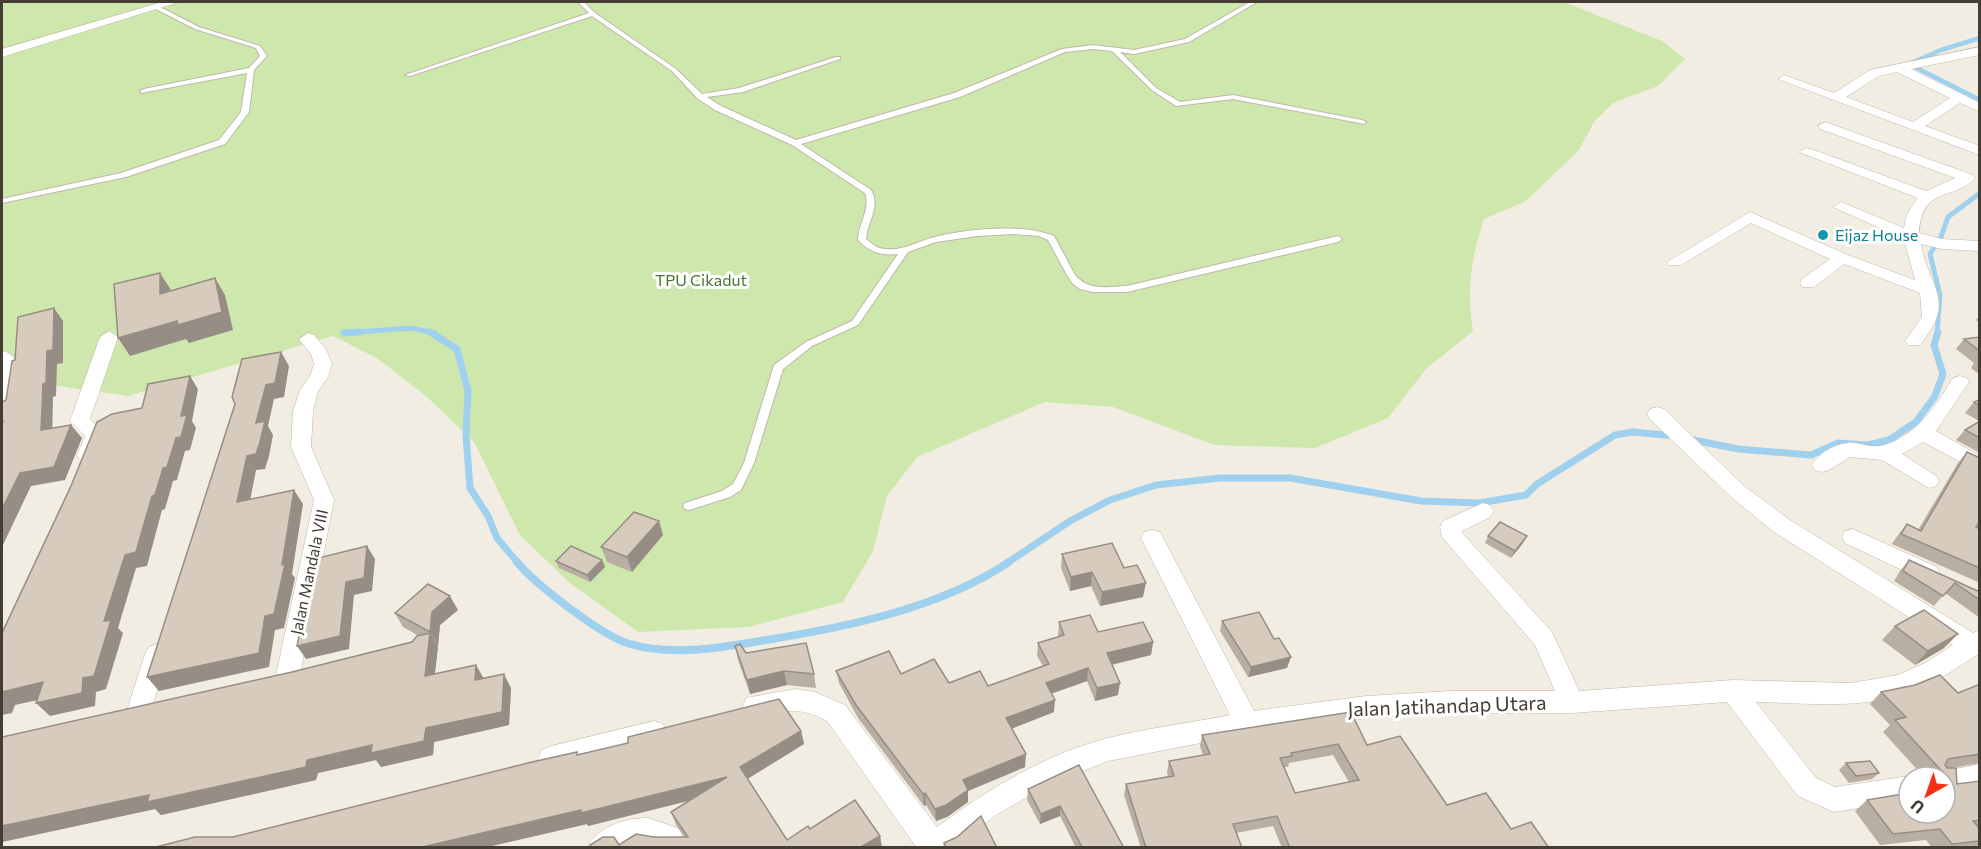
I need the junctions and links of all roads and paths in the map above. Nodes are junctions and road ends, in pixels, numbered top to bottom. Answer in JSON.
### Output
{"nodes":[{"id":1,"x":173,"y":2,"type":"edge"},
{"id":2,"x":581,"y":2,"type":"edge"},
{"id":3,"x":1254,"y":2,"type":"edge"},
{"id":4,"x":152,"y":4,"type":"edge"},
{"id":5,"x":592,"y":14,"type":"junction"},
{"id":6,"x":1115,"y":51,"type":"junction"},
{"id":7,"x":1980,"y":51,"type":"edge"},
{"id":8,"x":2,"y":53,"type":"edge"},
{"id":9,"x":1966,"y":55,"type":"junction"},
{"id":10,"x":837,"y":57,"type":"dead end"},
{"id":11,"x":1980,"y":61,"type":"edge"},
{"id":12,"x":1922,"y":65,"type":"junction"},
{"id":13,"x":1899,"y":68,"type":"junction"},
{"id":14,"x":251,"y":70,"type":"junction"},
{"id":15,"x":408,"y":75,"type":"dead end"},
{"id":16,"x":1784,"y":80,"type":"dead end"},
{"id":17,"x":144,"y":91,"type":"dead end"},
{"id":18,"x":1980,"y":94,"type":"edge"},
{"id":19,"x":700,"y":96,"type":"junction"},
{"id":20,"x":1837,"y":98,"type":"junction"},
{"id":21,"x":1960,"y":98,"type":"junction"},
{"id":22,"x":1980,"y":108,"type":"edge"},
{"id":23,"x":1362,"y":122,"type":"dead end"},
{"id":24,"x":1825,"y":126,"type":"dead end"},
{"id":25,"x":1915,"y":126,"type":"junction"},
{"id":26,"x":795,"y":143,"type":"junction"},
{"id":27,"x":1980,"y":151,"type":"edge"},
{"id":28,"x":1806,"y":152,"type":"dead end"},
{"id":29,"x":1974,"y":176,"type":"edge"},
{"id":30,"x":1927,"y":196,"type":"junction"},
{"id":31,"x":2,"y":201,"type":"edge"},
{"id":32,"x":1841,"y":207,"type":"dead end"},
{"id":33,"x":1911,"y":238,"type":"junction"},
{"id":34,"x":1338,"y":239,"type":"dead end"},
{"id":35,"x":1980,"y":246,"type":"edge"},
{"id":36,"x":904,"y":252,"type":"junction"},
{"id":37,"x":1842,"y":258,"type":"junction"},
{"id":38,"x":1675,"y":262,"type":"dead end"},
{"id":39,"x":1808,"y":283,"type":"dead end"},
{"id":40,"x":1925,"y":289,"type":"junction"},
{"id":41,"x":109,"y":337,"type":"dead end"},
{"id":42,"x":308,"y":339,"type":"dead end"},
{"id":43,"x":1914,"y":341,"type":"dead end"},
{"id":44,"x":5,"y":357,"type":"dead end"},
{"id":45,"x":1960,"y":382,"type":"dead end"},
{"id":46,"x":2,"y":410,"type":"edge"},
{"id":47,"x":1657,"y":414,"type":"dead end"},
{"id":48,"x":1924,"y":433,"type":"junction"},
{"id":49,"x":1886,"y":453,"type":"junction"},
{"id":50,"x":1822,"y":465,"type":"dead end"},
{"id":51,"x":1980,"y":465,"type":"edge"},
{"id":52,"x":78,"y":478,"type":"edge"},
{"id":53,"x":1929,"y":481,"type":"dead end"},
{"id":54,"x":689,"y":506,"type":"dead end"},
{"id":55,"x":1484,"y":511,"type":"dead end"},
{"id":56,"x":1853,"y":537,"type":"dead end"},
{"id":57,"x":1152,"y":538,"type":"dead end"},
{"id":58,"x":1950,"y":582,"type":"edge"},
{"id":59,"x":164,"y":631,"type":"edge"},
{"id":60,"x":1976,"y":643,"type":"edge"},
{"id":61,"x":288,"y":675,"type":"edge"},
{"id":62,"x":1733,"y":691,"type":"junction"},
{"id":63,"x":1572,"y":702,"type":"junction"},
{"id":64,"x":139,"y":710,"type":"edge"},
{"id":65,"x":730,"y":713,"type":"edge"},
{"id":66,"x":1247,"y":723,"type":"junction"},
{"id":67,"x":672,"y":727,"type":"edge"},
{"id":68,"x":522,"y":765,"type":"edge"},
{"id":69,"x":1980,"y":776,"type":"edge"},
{"id":70,"x":1957,"y":780,"type":"edge"},
{"id":71,"x":1897,"y":790,"type":"edge"},
{"id":72,"x":932,"y":846,"type":"edge"},
{"id":73,"x":601,"y":848,"type":"edge"},
{"id":74,"x":678,"y":848,"type":"edge"}],
"edges":[{"from":1,"to":4,"type":"street"},
{"from":2,"to":5,"type":"lane"},
{"from":3,"to":6,"type":"lane"},
{"from":4,"to":8,"type":"street"},
{"from":4,"to":14,"type":"lane"},
{"from":5,"to":15,"type":"lane"},
{"from":5,"to":19,"type":"lane"},
{"from":6,"to":23,"type":"lane"},
{"from":6,"to":26,"type":"lane"},
{"from":7,"to":9,"type":"street"},
{"from":9,"to":11,"type":"street"},
{"from":9,"to":12,"type":"street"},
{"from":10,"to":19,"type":"lane"},
{"from":12,"to":13,"type":"street"},
{"from":12,"to":18,"type":"street"},
{"from":13,"to":20,"type":"street"},
{"from":13,"to":21,"type":"street"},
{"from":14,"to":17,"type":"lane"},
{"from":14,"to":31,"type":"lane"},
{"from":16,"to":20,"type":"street"},
{"from":19,"to":26,"type":"lane"},
{"from":20,"to":25,"type":"street"},
{"from":21,"to":22,"type":"street"},
{"from":21,"to":25,"type":"street"},
{"from":24,"to":29,"type":"street"},
{"from":25,"to":27,"type":"street"},
{"from":26,"to":36,"type":"lane"},
{"from":28,"to":30,"type":"street"},
{"from":29,"to":30,"type":"street"},
{"from":30,"to":33,"type":"street"},
{"from":32,"to":33,"type":"street"},
{"from":33,"to":35,"type":"street"},
{"from":33,"to":40,"type":"street"},
{"from":34,"to":36,"type":"lane"},
{"from":36,"to":54,"type":"lane"},
{"from":37,"to":38,"type":"street"},
{"from":37,"to":39,"type":"street"},
{"from":37,"to":40,"type":"street"},
{"from":40,"to":43,"type":"street"},
{"from":41,"to":52,"type":"street"},
{"from":42,"to":61,"type":"street","name":"Jalan Mandala VIII"},
{"from":44,"to":46,"type":"street"},
{"from":45,"to":48,"type":"street"},
{"from":47,"to":60,"type":"street"},
{"from":48,"to":49,"type":"street"},
{"from":48,"to":51,"type":"street"},
{"from":49,"to":50,"type":"street"},
{"from":49,"to":53,"type":"street"},
{"from":55,"to":63,"type":"street"},
{"from":56,"to":58,"type":"street"},
{"from":57,"to":66,"type":"street"},
{"from":59,"to":64,"type":"street"},
{"from":60,"to":62,"type":"street","name":"Jalan Jatihandap Utara"},
{"from":62,"to":63,"type":"street","name":"Jalan Jatihandap Utara"},
{"from":62,"to":71,"type":"street"},
{"from":63,"to":66,"type":"street","name":"Jalan Jatihandap Utara"},
{"from":65,"to":72,"type":"street"},
{"from":66,"to":72,"type":"street","name":"Jalan Jatihandap Utara"},
{"from":67,"to":68,"type":"street"},
{"from":69,"to":70,"type":"street"},
{"from":73,"to":74,"type":"street"}]}
